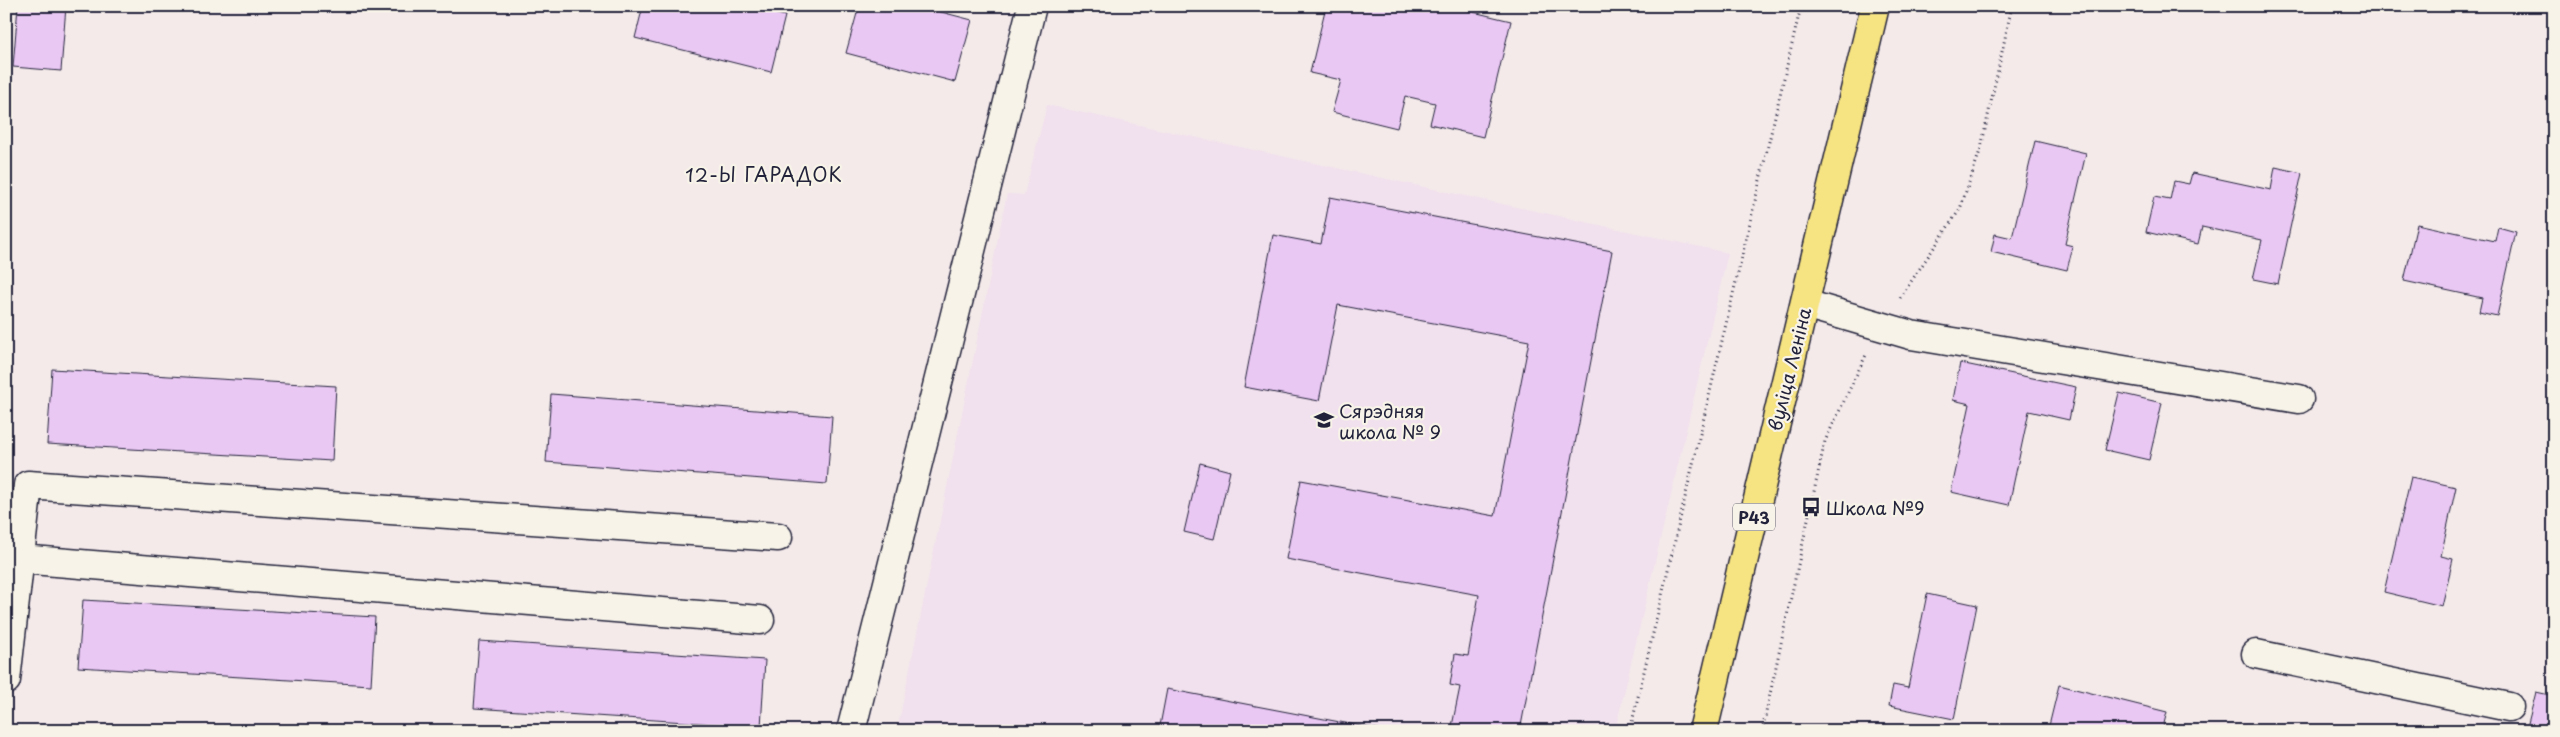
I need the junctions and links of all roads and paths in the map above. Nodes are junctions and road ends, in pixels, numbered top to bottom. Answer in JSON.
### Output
{"nodes":[{"id":1,"x":1032,"y":6,"type":"edge"},
{"id":2,"x":1801,"y":6,"type":"edge"},
{"id":3,"x":1875,"y":6,"type":"edge"},
{"id":4,"x":2012,"y":6,"type":"edge"},
{"id":5,"x":1805,"y":304,"type":"junction"},
{"id":6,"x":1880,"y":326,"type":"junction"},
{"id":7,"x":2299,"y":399,"type":"dead end"},
{"id":8,"x":778,"y":537,"type":"dead end"},
{"id":9,"x":20,"y":559,"type":"junction"},
{"id":10,"x":760,"y":620,"type":"dead end"},
{"id":11,"x":2256,"y":654,"type":"dead end"},
{"id":12,"x":6,"y":680,"type":"edge"},
{"id":13,"x":2510,"y":707,"type":"dead end"},
{"id":14,"x":851,"y":731,"type":"edge"},
{"id":15,"x":1630,"y":731,"type":"edge"},
{"id":16,"x":1703,"y":731,"type":"edge"},
{"id":17,"x":1762,"y":731,"type":"edge"}],
"edges":[{"from":1,"to":14,"type":"street"},
{"from":2,"to":15,"type":"path"},
{"from":3,"to":5,"type":"main road","name":"вуліца Леніна","number":"Р43"},
{"from":4,"to":6,"type":"path"},
{"from":5,"to":6,"type":"street"},
{"from":5,"to":16,"type":"main road","name":"вуліца Леніна","number":"Р43"},
{"from":6,"to":7,"type":"street"},
{"from":6,"to":17,"type":"path"},
{"from":8,"to":9,"type":"street"},
{"from":9,"to":10,"type":"street"},
{"from":9,"to":12,"type":"street"},
{"from":11,"to":13,"type":"street"}]}
